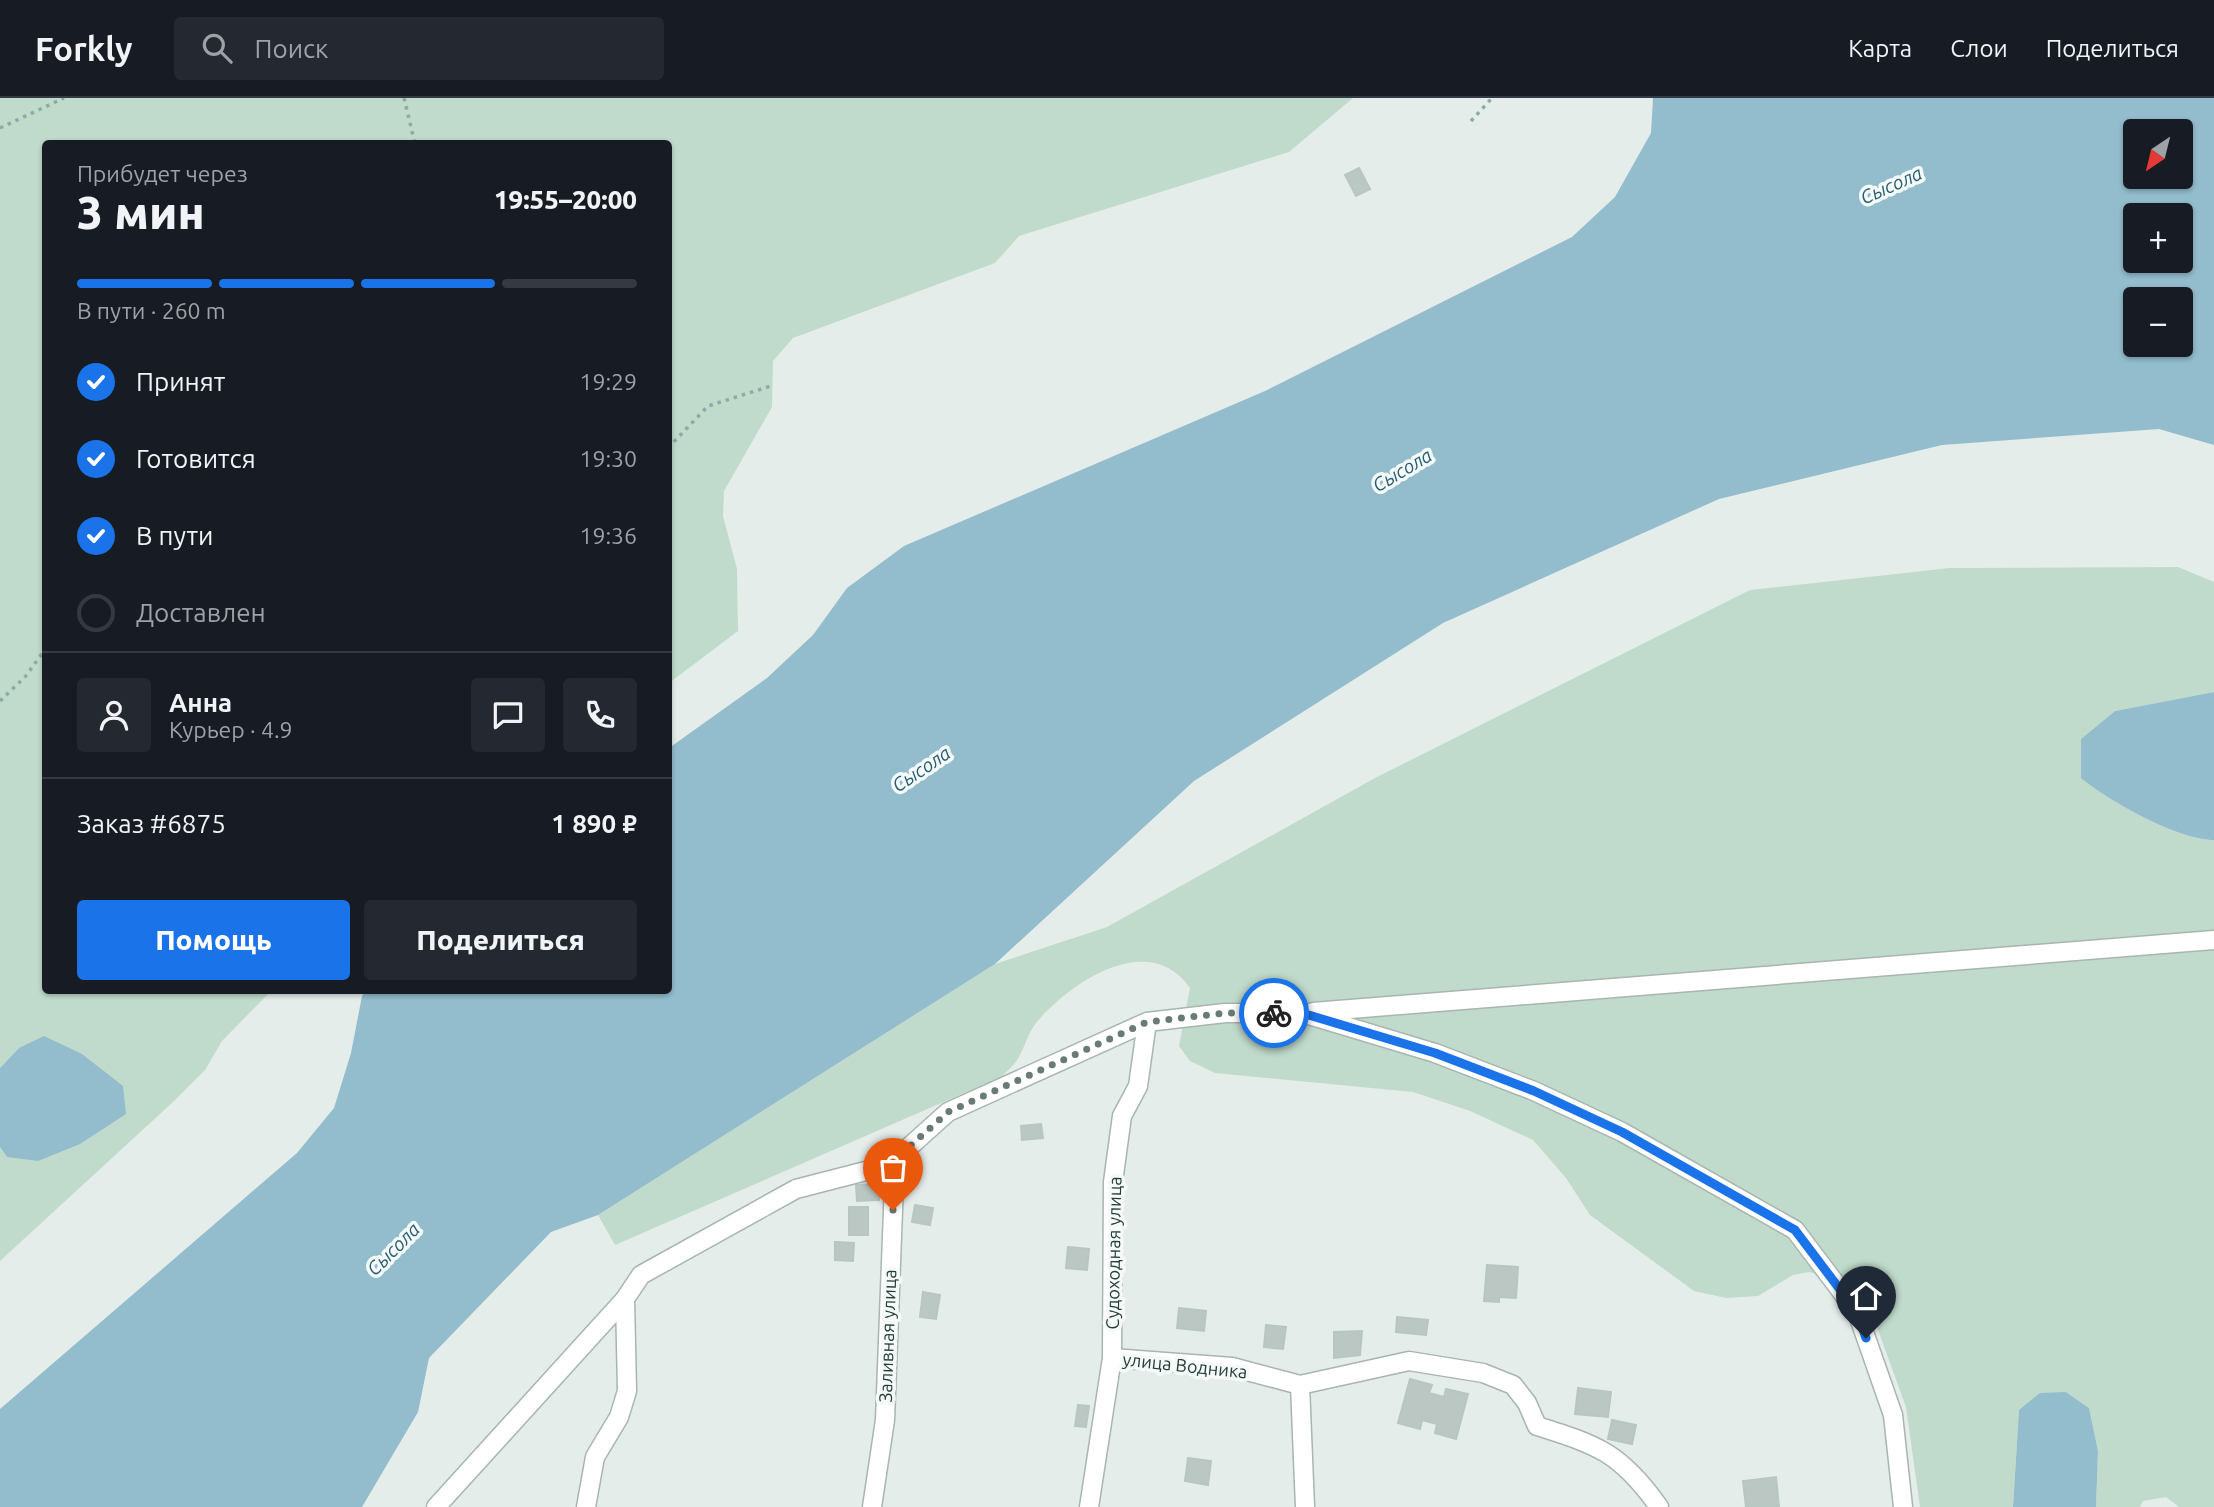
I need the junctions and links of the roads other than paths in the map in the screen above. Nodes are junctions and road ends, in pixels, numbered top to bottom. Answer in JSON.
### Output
{"nodes":[{"id":1,"x":2214,"y":940,"type":"edge"},
{"id":2,"x":1302,"y":1013,"type":"junction"},
{"id":3,"x":1147,"y":1022,"type":"junction"},
{"id":4,"x":889,"y":1165,"type":"junction"},
{"id":5,"x":625,"y":1299,"type":"junction"},
{"id":6,"x":1112,"y":1358,"type":"junction"},
{"id":7,"x":1300,"y":1385,"type":"junction"},
{"id":8,"x":436,"y":1507,"type":"edge"},
{"id":9,"x":586,"y":1507,"type":"edge"},
{"id":10,"x":873,"y":1507,"type":"edge"},
{"id":11,"x":1089,"y":1507,"type":"edge"},
{"id":12,"x":1305,"y":1507,"type":"edge"},
{"id":13,"x":1659,"y":1507,"type":"edge"},
{"id":14,"x":1903,"y":1507,"type":"edge"}],
"edges":[{"from":1,"to":2,"type":"street"},
{"from":2,"to":3,"type":"street"},
{"from":2,"to":14,"type":"street"},
{"from":3,"to":4,"type":"street"},
{"from":3,"to":6,"type":"street","name":"Судоходная улица"},
{"from":4,"to":5,"type":"street"},
{"from":4,"to":10,"type":"street","name":"Заливная улица"},
{"from":5,"to":8,"type":"street"},
{"from":5,"to":9,"type":"street"},
{"from":6,"to":7,"type":"street","name":"улица Водника"},
{"from":6,"to":11,"type":"street","name":"Судоходная улица"},
{"from":7,"to":12,"type":"street"},
{"from":7,"to":13,"type":"street","name":"улица Водника"}]}
